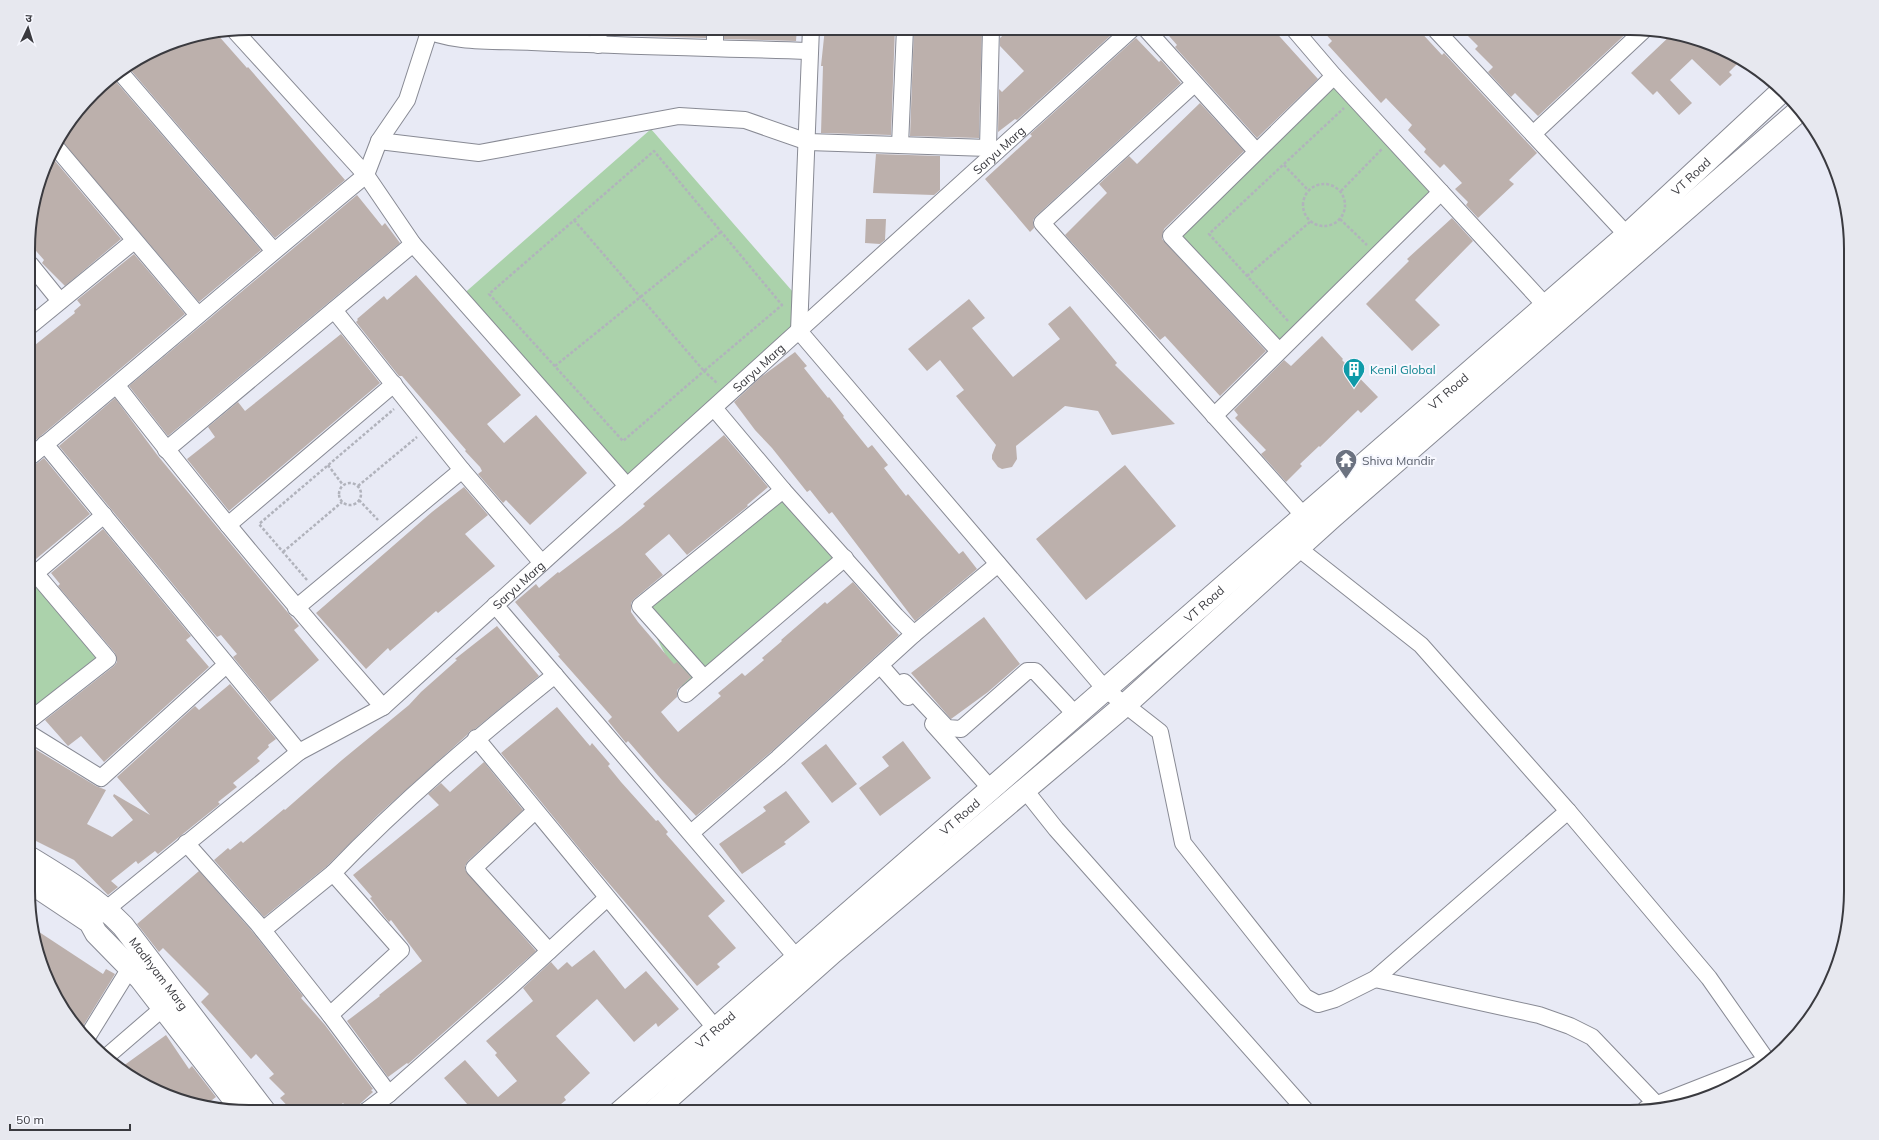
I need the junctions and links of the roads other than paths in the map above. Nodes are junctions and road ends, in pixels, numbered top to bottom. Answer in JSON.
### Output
{"nodes":[{"id":1,"x":240,"y":35,"type":"edge"},
{"id":2,"x":425,"y":35,"type":"edge"},
{"id":3,"x":444,"y":35,"type":"edge"},
{"id":4,"x":599,"y":35,"type":"edge"},
{"id":5,"x":715,"y":35,"type":"edge"},
{"id":6,"x":811,"y":35,"type":"edge"},
{"id":7,"x":905,"y":35,"type":"edge"},
{"id":8,"x":991,"y":35,"type":"edge"},
{"id":9,"x":1125,"y":35,"type":"edge"},
{"id":10,"x":1151,"y":35,"type":"edge"},
{"id":11,"x":1299,"y":35,"type":"edge"},
{"id":12,"x":1441,"y":35,"type":"edge"},
{"id":13,"x":1639,"y":35,"type":"edge"},
{"id":14,"x":598,"y":45,"type":"junction"},
{"id":15,"x":715,"y":48,"type":"junction"},
{"id":16,"x":810,"y":52,"type":"junction"},
{"id":17,"x":123,"y":76,"type":"edge"},
{"id":18,"x":1334,"y":76,"type":"junction"},
{"id":19,"x":1194,"y":84,"type":"junction"},
{"id":20,"x":1778,"y":95,"type":"edge"},
{"id":21,"x":1796,"y":114,"type":"edge"},
{"id":22,"x":1533,"y":134,"type":"junction"},
{"id":23,"x":379,"y":142,"type":"junction"},
{"id":24,"x":808,"y":142,"type":"junction"},
{"id":25,"x":900,"y":145,"type":"junction"},
{"id":26,"x":993,"y":150,"type":"junction"},
{"id":27,"x":59,"y":151,"type":"edge"},
{"id":28,"x":1256,"y":151,"type":"junction"},
{"id":29,"x":366,"y":175,"type":"junction"},
{"id":30,"x":1441,"y":192,"type":"junction"},
{"id":31,"x":1627,"y":235,"type":"junction"},
{"id":32,"x":134,"y":241,"type":"junction"},
{"id":33,"x":413,"y":244,"type":"junction"},
{"id":34,"x":274,"y":251,"type":"junction"},
{"id":35,"x":35,"y":270,"type":"edge"},
{"id":36,"x":60,"y":301,"type":"junction"},
{"id":37,"x":1546,"y":306,"type":"junction"},
{"id":38,"x":334,"y":310,"type":"junction"},
{"id":39,"x":198,"y":315,"type":"junction"},
{"id":40,"x":35,"y":322,"type":"edge"},
{"id":41,"x":799,"y":331,"type":"junction"},
{"id":42,"x":1279,"y":351,"type":"junction"},
{"id":43,"x":394,"y":384,"type":"junction"},
{"id":44,"x":117,"y":386,"type":"junction"},
{"id":45,"x":714,"y":408,"type":"junction"},
{"id":46,"x":1214,"y":416,"type":"junction"},
{"id":47,"x":45,"y":444,"type":"junction"},
{"id":48,"x":166,"y":450,"type":"junction"},
{"id":49,"x":35,"y":453,"type":"edge"},
{"id":50,"x":462,"y":470,"type":"junction"},
{"id":51,"x":627,"y":486,"type":"junction"},
{"id":52,"x":783,"y":490,"type":"junction"},
{"id":53,"x":104,"y":515,"type":"junction"},
{"id":54,"x":1304,"y":516,"type":"junction"},
{"id":55,"x":228,"y":525,"type":"junction"},
{"id":56,"x":1298,"y":548,"type":"junction"},
{"id":57,"x":845,"y":558,"type":"junction"},
{"id":58,"x":542,"y":563,"type":"junction"},
{"id":59,"x":998,"y":564,"type":"junction"},
{"id":60,"x":35,"y":574,"type":"edge"},
{"id":61,"x":35,"y":578,"type":"edge"},
{"id":62,"x":495,"y":606,"type":"junction"},
{"id":63,"x":296,"y":608,"type":"junction"},
{"id":64,"x":914,"y":634,"type":"junction"},
{"id":65,"x":226,"y":665,"type":"junction"},
{"id":66,"x":880,"y":665,"type":"junction"},
{"id":67,"x":555,"y":675,"type":"junction"},
{"id":68,"x":704,"y":678,"type":"junction"},
{"id":69,"x":904,"y":682,"type":"dead end"},
{"id":70,"x":1105,"y":689,"type":"junction"},
{"id":71,"x":686,"y":694,"type":"dead end"},
{"id":72,"x":1125,"y":705,"type":"junction"},
{"id":73,"x":383,"y":707,"type":"junction"},
{"id":74,"x":1076,"y":715,"type":"junction"},
{"id":75,"x":35,"y":716,"type":"edge"},
{"id":76,"x":35,"y":737,"type":"edge"},
{"id":77,"x":476,"y":738,"type":"junction"},
{"id":78,"x":299,"y":752,"type":"junction"},
{"id":79,"x":991,"y":789,"type":"junction"},
{"id":80,"x":1025,"y":790,"type":"junction"},
{"id":81,"x":535,"y":811,"type":"junction"},
{"id":82,"x":1568,"y":811,"type":"junction"},
{"id":83,"x":691,"y":834,"type":"junction"},
{"id":84,"x":186,"y":843,"type":"junction"},
{"id":85,"x":35,"y":861,"type":"edge"},
{"id":86,"x":333,"y":872,"type":"junction"},
{"id":87,"x":35,"y":884,"type":"edge"},
{"id":88,"x":606,"y":898,"type":"junction"},
{"id":89,"x":98,"y":915,"type":"junction"},
{"id":90,"x":263,"y":930,"type":"junction"},
{"id":91,"x":549,"y":951,"type":"junction"},
{"id":92,"x":797,"y":958,"type":"junction"},
{"id":93,"x":130,"y":968,"type":"junction"},
{"id":94,"x":1375,"y":979,"type":"junction"},
{"id":95,"x":163,"y":1008,"type":"junction"},
{"id":96,"x":330,"y":1015,"type":"junction"},
{"id":97,"x":716,"y":1029,"type":"junction"},
{"id":98,"x":89,"y":1033,"type":"edge"},
{"id":99,"x":110,"y":1054,"type":"edge"},
{"id":100,"x":1765,"y":1057,"type":"edge"},
{"id":101,"x":1715,"y":1088,"type":"edge"},
{"id":102,"x":389,"y":1094,"type":"junction"},
{"id":103,"x":1687,"y":1097,"type":"edge"},
{"id":104,"x":1650,"y":1104,"type":"edge"},
{"id":105,"x":232,"y":1105,"type":"edge"},
{"id":106,"x":260,"y":1105,"type":"edge"},
{"id":107,"x":374,"y":1105,"type":"edge"},
{"id":108,"x":632,"y":1105,"type":"edge"},
{"id":109,"x":661,"y":1105,"type":"edge"},
{"id":110,"x":1301,"y":1105,"type":"edge"}],
"edges":[{"from":1,"to":29,"type":"street"},
{"from":2,"to":23,"type":"street"},
{"from":3,"to":14,"type":"street"},
{"from":4,"to":14,"type":"street"},
{"from":5,"to":15,"type":"street"},
{"from":6,"to":16,"type":"street"},
{"from":7,"to":25,"type":"street"},
{"from":8,"to":26,"type":"street"},
{"from":9,"to":26,"type":"street","name":"Saryu Marg"},
{"from":10,"to":19,"type":"street"},
{"from":11,"to":18,"type":"street"},
{"from":12,"to":22,"type":"street"},
{"from":13,"to":22,"type":"street"},
{"from":14,"to":15,"type":"street"},
{"from":15,"to":16,"type":"street"},
{"from":16,"to":24,"type":"street"},
{"from":17,"to":34,"type":"street"},
{"from":18,"to":28,"type":"street"},
{"from":18,"to":30,"type":"street"},
{"from":19,"to":28,"type":"street"},
{"from":19,"to":46,"type":"street"},
{"from":20,"to":31,"type":"street","name":"VT Road"},
{"from":21,"to":56,"type":"street","name":"VT Road"},
{"from":22,"to":31,"type":"street"},
{"from":23,"to":24,"type":"street"},
{"from":23,"to":29,"type":"street"},
{"from":24,"to":25,"type":"street"},
{"from":24,"to":41,"type":"street"},
{"from":25,"to":26,"type":"street"},
{"from":26,"to":41,"type":"street","name":"Saryu Marg"},
{"from":27,"to":32,"type":"street"},
{"from":28,"to":42,"type":"street"},
{"from":29,"to":33,"type":"street"},
{"from":29,"to":34,"type":"street"},
{"from":30,"to":37,"type":"street"},
{"from":30,"to":42,"type":"street"},
{"from":31,"to":37,"type":"street","name":"VT Road"},
{"from":32,"to":36,"type":"street"},
{"from":32,"to":39,"type":"street"},
{"from":33,"to":38,"type":"street"},
{"from":33,"to":51,"type":"street"},
{"from":34,"to":39,"type":"street"},
{"from":35,"to":36,"type":"street"},
{"from":36,"to":40,"type":"street"},
{"from":37,"to":54,"type":"street","name":"VT Road"},
{"from":38,"to":43,"type":"street"},
{"from":38,"to":48,"type":"street"},
{"from":39,"to":44,"type":"street"},
{"from":41,"to":45,"type":"street","name":"Saryu Marg"},
{"from":41,"to":59,"type":"street"},
{"from":42,"to":46,"type":"street"},
{"from":43,"to":50,"type":"street"},
{"from":43,"to":55,"type":"street"},
{"from":44,"to":47,"type":"street"},
{"from":44,"to":48,"type":"street"},
{"from":45,"to":51,"type":"street","name":"Saryu Marg"},
{"from":45,"to":52,"type":"street"},
{"from":46,"to":54,"type":"street"},
{"from":47,"to":49,"type":"street"},
{"from":47,"to":53,"type":"street"},
{"from":48,"to":55,"type":"street"},
{"from":50,"to":58,"type":"street"},
{"from":50,"to":63,"type":"street"},
{"from":51,"to":58,"type":"street","name":"Saryu Marg"},
{"from":52,"to":57,"type":"street"},
{"from":52,"to":68,"type":"street"},
{"from":53,"to":60,"type":"street"},
{"from":53,"to":65,"type":"street"},
{"from":54,"to":70,"type":"street","name":"VT Road"},
{"from":55,"to":63,"type":"street"},
{"from":56,"to":72,"type":"street","name":"VT Road"},
{"from":56,"to":82,"type":"street"},
{"from":57,"to":64,"type":"street"},
{"from":57,"to":68,"type":"street"},
{"from":58,"to":62,"type":"street","name":"Saryu Marg"},
{"from":59,"to":64,"type":"street"},
{"from":59,"to":70,"type":"street"},
{"from":61,"to":75,"type":"street"},
{"from":62,"to":67,"type":"street"},
{"from":62,"to":73,"type":"street","name":"Saryu Marg"},
{"from":63,"to":73,"type":"street"},
{"from":64,"to":66,"type":"street"},
{"from":65,"to":76,"type":"street"},
{"from":65,"to":78,"type":"street"},
{"from":66,"to":79,"type":"street"},
{"from":66,"to":83,"type":"street"},
{"from":67,"to":77,"type":"street"},
{"from":67,"to":83,"type":"street"},
{"from":68,"to":71,"type":"street"},
{"from":69,"to":74,"type":"street"},
{"from":70,"to":72,"type":"street"},
{"from":70,"to":74,"type":"street","name":"VT Road"},
{"from":72,"to":80,"type":"street","name":"VT Road"},
{"from":72,"to":94,"type":"street"},
{"from":73,"to":78,"type":"street","name":"Saryu Marg"},
{"from":74,"to":79,"type":"street","name":"VT Road"},
{"from":77,"to":81,"type":"street"},
{"from":77,"to":86,"type":"street"},
{"from":78,"to":84,"type":"street","name":"Saryu Marg"},
{"from":79,"to":92,"type":"street","name":"VT Road"},
{"from":80,"to":109,"type":"street","name":"VT Road"},
{"from":80,"to":110,"type":"street"},
{"from":81,"to":88,"type":"street"},
{"from":81,"to":91,"type":"street"},
{"from":82,"to":94,"type":"street"},
{"from":82,"to":100,"type":"street"},
{"from":83,"to":92,"type":"street"},
{"from":84,"to":89,"type":"street","name":"Saryu Marg"},
{"from":84,"to":90,"type":"street"},
{"from":85,"to":89,"type":"street","name":"Madhyam Marg"},
{"from":86,"to":90,"type":"street"},
{"from":86,"to":96,"type":"street"},
{"from":87,"to":89,"type":"street","name":"Madhyam Marg"},
{"from":88,"to":91,"type":"street"},
{"from":88,"to":97,"type":"street"},
{"from":89,"to":93,"type":"street","name":"Madhyam Marg"},
{"from":89,"to":106,"type":"street","name":"Madhyam Marg"},
{"from":90,"to":96,"type":"street"},
{"from":91,"to":102,"type":"street"},
{"from":92,"to":97,"type":"street","name":"VT Road"},
{"from":93,"to":95,"type":"street","name":"Madhyam Marg"},
{"from":93,"to":98,"type":"street"},
{"from":94,"to":104,"type":"street"},
{"from":95,"to":99,"type":"street"},
{"from":95,"to":105,"type":"street","name":"Madhyam Marg"},
{"from":96,"to":102,"type":"street"},
{"from":97,"to":108,"type":"street","name":"VT Road"},
{"from":101,"to":103,"type":"street"},
{"from":102,"to":107,"type":"street"}]}
